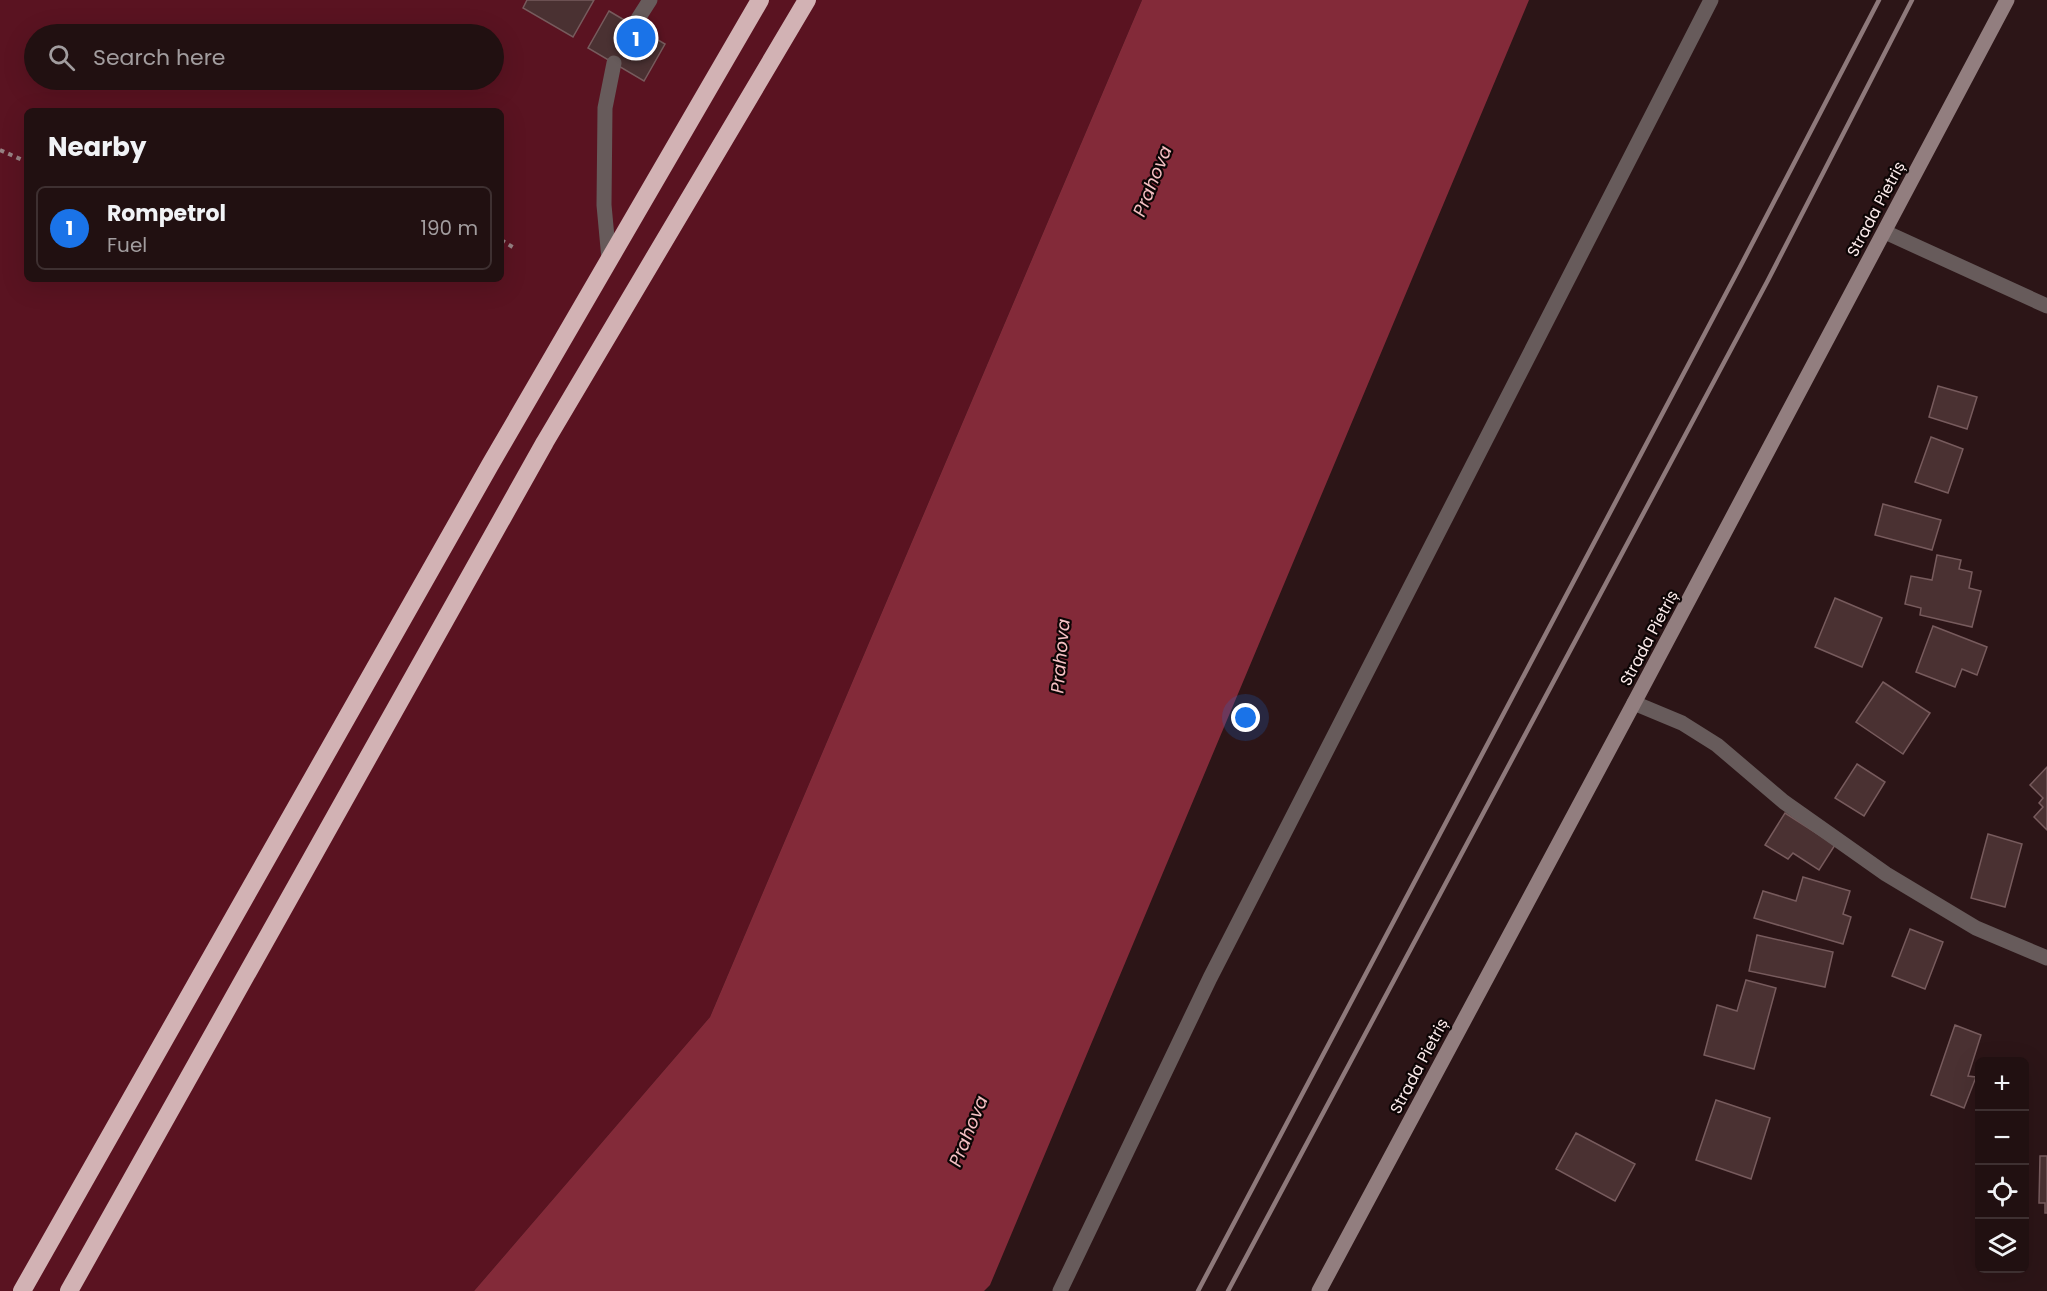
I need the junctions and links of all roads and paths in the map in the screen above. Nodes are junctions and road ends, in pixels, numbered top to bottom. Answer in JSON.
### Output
{"nodes":[{"id":1,"x":650,"y":0,"type":"edge"},
{"id":2,"x":760,"y":0,"type":"edge"},
{"id":3,"x":807,"y":0,"type":"edge"},
{"id":4,"x":1711,"y":0,"type":"edge"},
{"id":5,"x":2007,"y":0,"type":"edge"},
{"id":6,"x":634,"y":25,"type":"dead end"},
{"id":7,"x":614,"y":63,"type":"dead end"},
{"id":8,"x":0,"y":150,"type":"edge"},
{"id":9,"x":24,"y":161,"type":"edge"},
{"id":10,"x":1885,"y":232,"type":"junction"},
{"id":11,"x":504,"y":242,"type":"edge"},
{"id":12,"x":516,"y":249,"type":"dead end"},
{"id":13,"x":609,"y":259,"type":"junction"},
{"id":14,"x":2047,"y":306,"type":"edge"},
{"id":15,"x":1634,"y":703,"type":"junction"},
{"id":16,"x":2047,"y":958,"type":"edge"},
{"id":17,"x":22,"y":1291,"type":"edge"},
{"id":18,"x":69,"y":1291,"type":"edge"},
{"id":19,"x":1060,"y":1291,"type":"edge"},
{"id":20,"x":1319,"y":1291,"type":"edge"}],
"edges":[{"from":1,"to":6,"type":"street"},
{"from":2,"to":13,"type":"highway"},
{"from":3,"to":18,"type":"highway"},
{"from":4,"to":19,"type":"street"},
{"from":5,"to":10,"type":"main road","name":"Strada Pietriș"},
{"from":7,"to":13,"type":"street"},
{"from":8,"to":9,"type":"path"},
{"from":10,"to":14,"type":"street"},
{"from":10,"to":15,"type":"main road","name":"Strada Pietriș"},
{"from":11,"to":12,"type":"path"},
{"from":13,"to":17,"type":"highway"},
{"from":15,"to":16,"type":"street"},
{"from":15,"to":20,"type":"main road","name":"Strada Pietriș"}]}
